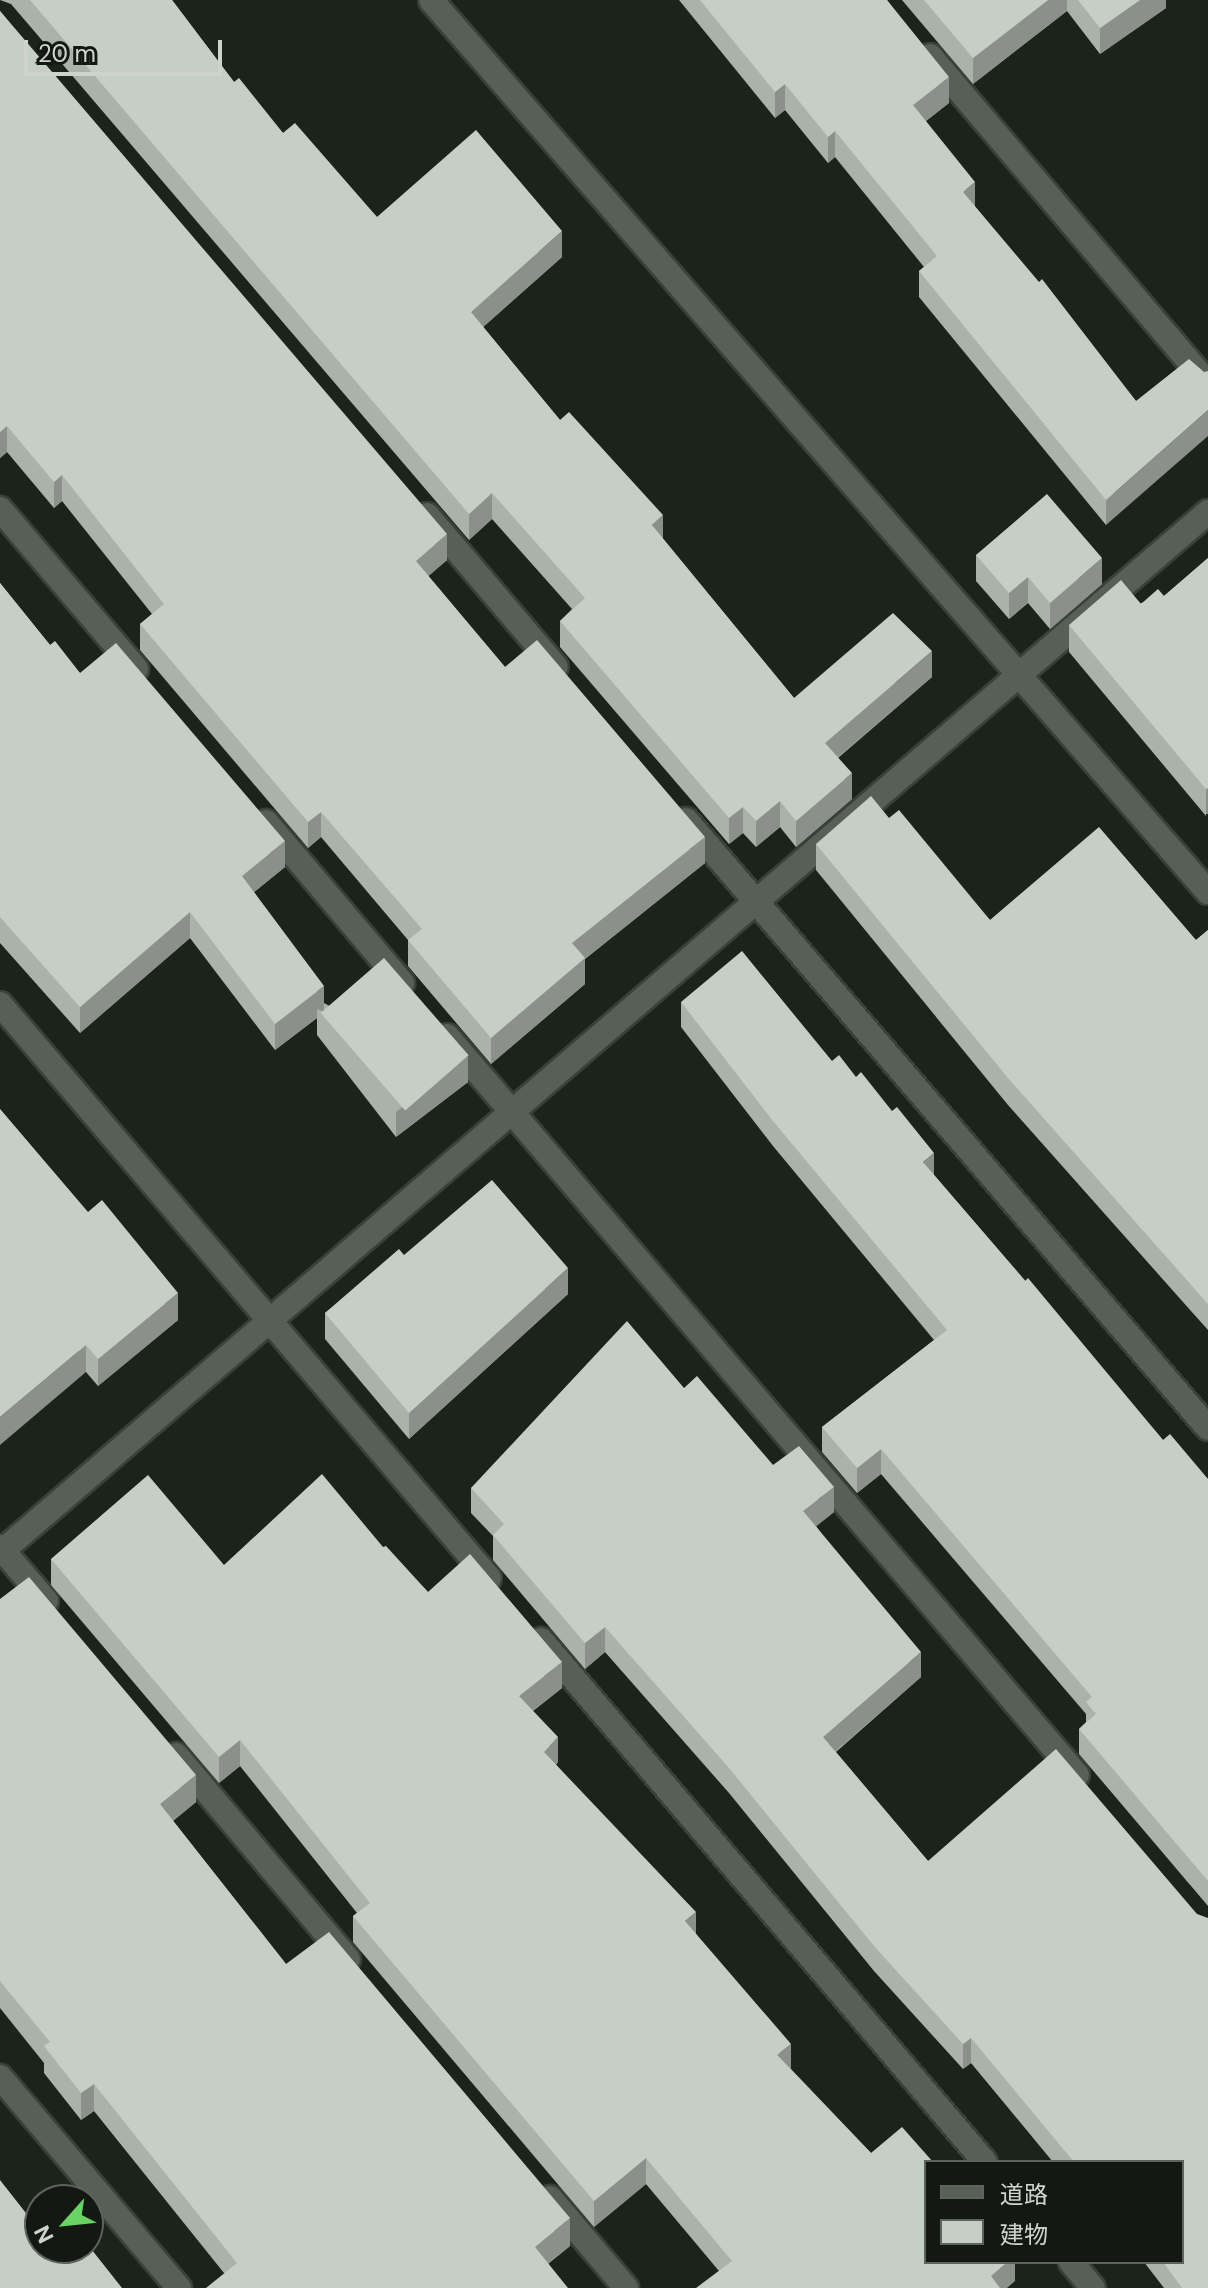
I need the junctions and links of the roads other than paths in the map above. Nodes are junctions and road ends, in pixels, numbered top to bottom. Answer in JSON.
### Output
{"nodes":[{"id":1,"x":431,"y":0,"type":"edge"},
{"id":2,"x":912,"y":36,"type":"edge"},
{"id":3,"x":1208,"y":384,"type":"edge"},
{"id":4,"x":414,"y":500,"type":"edge"},
{"id":5,"x":0,"y":509,"type":"edge"},
{"id":6,"x":1208,"y":512,"type":"edge"},
{"id":7,"x":1019,"y":675,"type":"junction"},
{"id":8,"x":569,"y":683,"type":"edge"},
{"id":9,"x":153,"y":690,"type":"edge"},
{"id":10,"x":246,"y":799,"type":"edge"},
{"id":11,"x":673,"y":804,"type":"edge"},
{"id":12,"x":1208,"y":892,"type":"edge"},
{"id":13,"x":756,"y":902,"type":"junction"},
{"id":14,"x":0,"y":1004,"type":"edge"},
{"id":15,"x":512,"y":1112,"type":"junction"},
{"id":16,"x":269,"y":1320,"type":"junction"},
{"id":17,"x":1208,"y":1428,"type":"edge"},
{"id":18,"x":1,"y":1550,"type":"edge"},
{"id":19,"x":504,"y":1597,"type":"edge"},
{"id":20,"x":525,"y":1621,"type":"edge"},
{"id":21,"x":65,"y":1623,"type":"edge"},
{"id":22,"x":156,"y":1732,"type":"edge"},
{"id":23,"x":1095,"y":1797,"type":"edge"},
{"id":24,"x":360,"y":1974,"type":"edge"},
{"id":25,"x":0,"y":2077,"type":"edge"},
{"id":26,"x":983,"y":2160,"type":"edge"},
{"id":27,"x":534,"y":2179,"type":"edge"},
{"id":28,"x":1073,"y":2264,"type":"edge"},
{"id":29,"x":179,"y":2288,"type":"edge"},
{"id":30,"x":626,"y":2288,"type":"edge"},
{"id":31,"x":1093,"y":2288,"type":"edge"}],
"edges":[{"from":1,"to":7,"type":"street"},
{"from":2,"to":3,"type":"street"},
{"from":4,"to":8,"type":"street"},
{"from":5,"to":9,"type":"street"},
{"from":6,"to":7,"type":"street"},
{"from":7,"to":12,"type":"street"},
{"from":7,"to":13,"type":"street"},
{"from":10,"to":15,"type":"street"},
{"from":11,"to":13,"type":"street"},
{"from":13,"to":15,"type":"street"},
{"from":13,"to":17,"type":"street"},
{"from":14,"to":16,"type":"street"},
{"from":15,"to":16,"type":"street"},
{"from":15,"to":23,"type":"street"},
{"from":16,"to":18,"type":"street"},
{"from":16,"to":19,"type":"street"},
{"from":18,"to":21,"type":"street"},
{"from":20,"to":26,"type":"street"},
{"from":22,"to":24,"type":"street"},
{"from":25,"to":29,"type":"street"},
{"from":27,"to":30,"type":"street"},
{"from":28,"to":31,"type":"street"}]}
